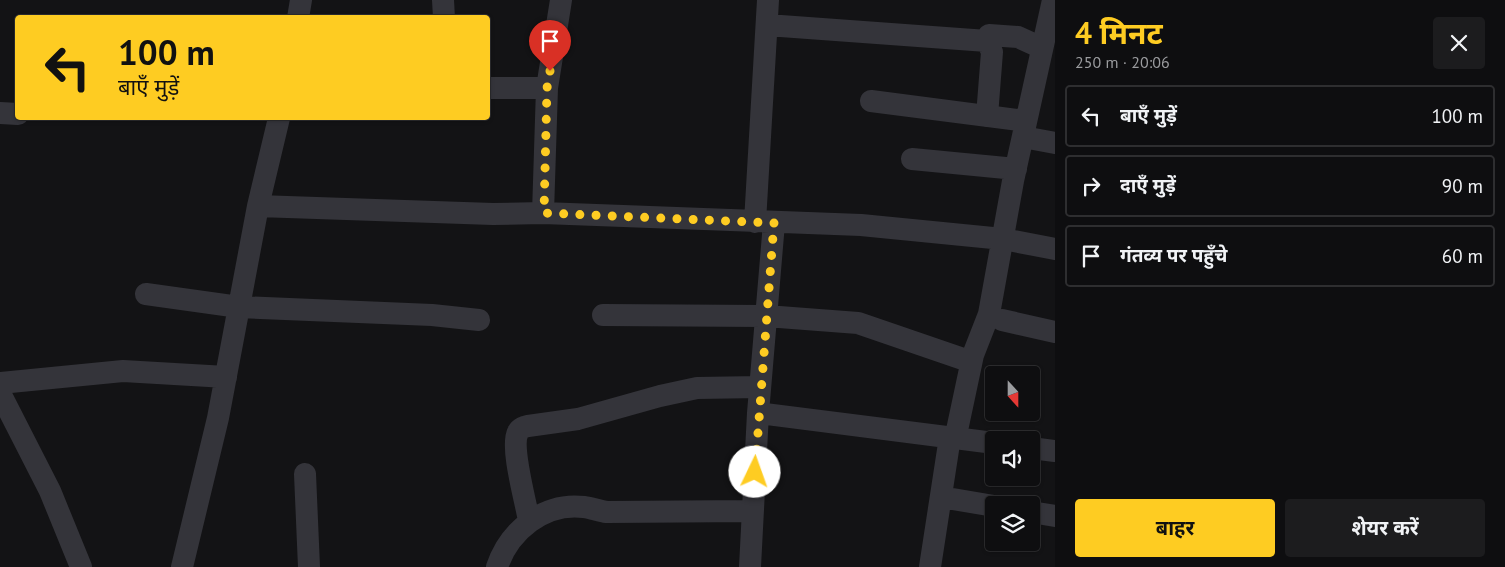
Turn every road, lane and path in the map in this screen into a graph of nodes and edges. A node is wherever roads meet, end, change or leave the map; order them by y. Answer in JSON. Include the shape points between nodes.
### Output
{"nodes":[{"id":1,"x":301,"y":0,"type":"edge"},
{"id":2,"x":443,"y":0,"type":"edge"},
{"id":3,"x":561,"y":0,"type":"edge"},
{"id":4,"x":768,"y":0,"type":"edge"},
{"id":5,"x":1052,"y":0,"type":"edge"},
{"id":6,"x":298,"y":15,"type":"edge"},
{"id":7,"x":444,"y":15,"type":"edge"},
{"id":8,"x":767,"y":25,"type":"junction"},
{"id":9,"x":989,"y":35,"type":"dead end"},
{"id":10,"x":1042,"y":48,"type":"junction"},
{"id":11,"x":490,"y":88,"type":"edge"},
{"id":12,"x":547,"y":88,"type":"junction"},
{"id":13,"x":871,"y":100,"type":"dead end"},
{"id":14,"x":0,"y":113,"type":"edge"},
{"id":15,"x":15,"y":114,"type":"edge"},
{"id":16,"x":987,"y":116,"type":"junction"},
{"id":17,"x":279,"y":120,"type":"edge"},
{"id":18,"x":1025,"y":129,"type":"junction"},
{"id":19,"x":1055,"y":143,"type":"edge"},
{"id":20,"x":912,"y":159,"type":"dead end"},
{"id":21,"x":1016,"y":169,"type":"junction"},
{"id":22,"x":258,"y":206,"type":"junction"},
{"id":23,"x":544,"y":213,"type":"junction"},
{"id":24,"x":764,"y":223,"type":"junction"},
{"id":25,"x":1003,"y":239,"type":"junction"},
{"id":26,"x":1055,"y":249,"type":"edge"},
{"id":27,"x":146,"y":294,"type":"dead end"},
{"id":28,"x":239,"y":307,"type":"junction"},
{"id":29,"x":603,"y":315,"type":"dead end"},
{"id":30,"x":766,"y":316,"type":"junction"},
{"id":31,"x":479,"y":320,"type":"dead end"},
{"id":32,"x":1002,"y":320,"type":"dead end"},
{"id":33,"x":1055,"y":332,"type":"edge"},
{"id":34,"x":963,"y":359,"type":"dead end"},
{"id":35,"x":226,"y":377,"type":"junction"},
{"id":36,"x":0,"y":382,"type":"edge"},
{"id":37,"x":760,"y":387,"type":"junction"},
{"id":38,"x":0,"y":393,"type":"edge"},
{"id":39,"x":758,"y":413,"type":"junction"},
{"id":40,"x":950,"y":437,"type":"junction"},
{"id":41,"x":985,"y":442,"type":"edge"},
{"id":42,"x":1040,"y":449,"type":"edge"},
{"id":43,"x":1055,"y":451,"type":"edge"},
{"id":44,"x":306,"y":474,"type":"dead end"},
{"id":45,"x":940,"y":497,"type":"junction"},
{"id":46,"x":985,"y":504,"type":"edge"},
{"id":47,"x":753,"y":511,"type":"junction"},
{"id":48,"x":1040,"y":514,"type":"edge"},
{"id":49,"x":1055,"y":516,"type":"edge"},
{"id":50,"x":529,"y":520,"type":"junction"},
{"id":51,"x":81,"y":567,"type":"edge"},
{"id":52,"x":182,"y":567,"type":"edge"},
{"id":53,"x":309,"y":567,"type":"edge"},
{"id":54,"x":496,"y":567,"type":"edge"},
{"id":55,"x":750,"y":567,"type":"edge"},
{"id":56,"x":930,"y":567,"type":"edge"}],
"edges":[{"from":1,"to":6,"type":"street"},
{"from":2,"to":7,"type":"street"},
{"from":3,"to":12,"type":"street"},
{"from":4,"to":8,"type":"street"},
{"from":5,"to":10,"type":"street"},
{"from":8,"to":16,"type":"street","via":[[987,41],[992,52]]},
{"from":8,"to":24,"type":"street"},
{"from":9,"to":10,"type":"street","via":[[1018,37]]},
{"from":10,"to":18,"type":"street"},
{"from":11,"to":12,"type":"street"},
{"from":12,"to":23,"type":"street"},
{"from":13,"to":16,"type":"street"},
{"from":14,"to":15,"type":"street"},
{"from":16,"to":18,"type":"street"},
{"from":17,"to":22,"type":"street"},
{"from":18,"to":19,"type":"street"},
{"from":18,"to":21,"type":"street"},
{"from":20,"to":21,"type":"street"},
{"from":21,"to":25,"type":"street"},
{"from":22,"to":23,"type":"street"},
{"from":22,"to":28,"type":"street"},
{"from":23,"to":24,"type":"street"},
{"from":24,"to":25,"type":"street","via":[[861,225]]},
{"from":24,"to":30,"type":"street"},
{"from":25,"to":26,"type":"street"},
{"from":25,"to":40,"type":"street","via":[[990,314],[973,355],[956,434]]},
{"from":27,"to":28,"type":"street"},
{"from":28,"to":31,"type":"street"},
{"from":28,"to":35,"type":"street"},
{"from":29,"to":30,"type":"street"},
{"from":30,"to":34,"type":"street","via":[[858,323]]},
{"from":30,"to":37,"type":"street"},
{"from":32,"to":33,"type":"street"},
{"from":35,"to":36,"type":"street","via":[[123,371]]},
{"from":35,"to":52,"type":"street"},
{"from":37,"to":39,"type":"street"},
{"from":37,"to":50,"type":"street","via":[[697,388],[578,419],[521,428],[517,434],[516,449]]},
{"from":38,"to":51,"type":"street","via":[[50,491]]},
{"from":39,"to":40,"type":"street"},
{"from":39,"to":47,"type":"street"},
{"from":40,"to":41,"type":"street"},
{"from":40,"to":45,"type":"street"},
{"from":42,"to":43,"type":"street"},
{"from":44,"to":53,"type":"street"},
{"from":45,"to":46,"type":"street"},
{"from":45,"to":56,"type":"street"},
{"from":47,"to":50,"type":"street","via":[[607,512],[573,507],[545,512]]},
{"from":47,"to":55,"type":"street"},
{"from":48,"to":49,"type":"street"},
{"from":50,"to":54,"type":"street","via":[[511,540]]}]}
